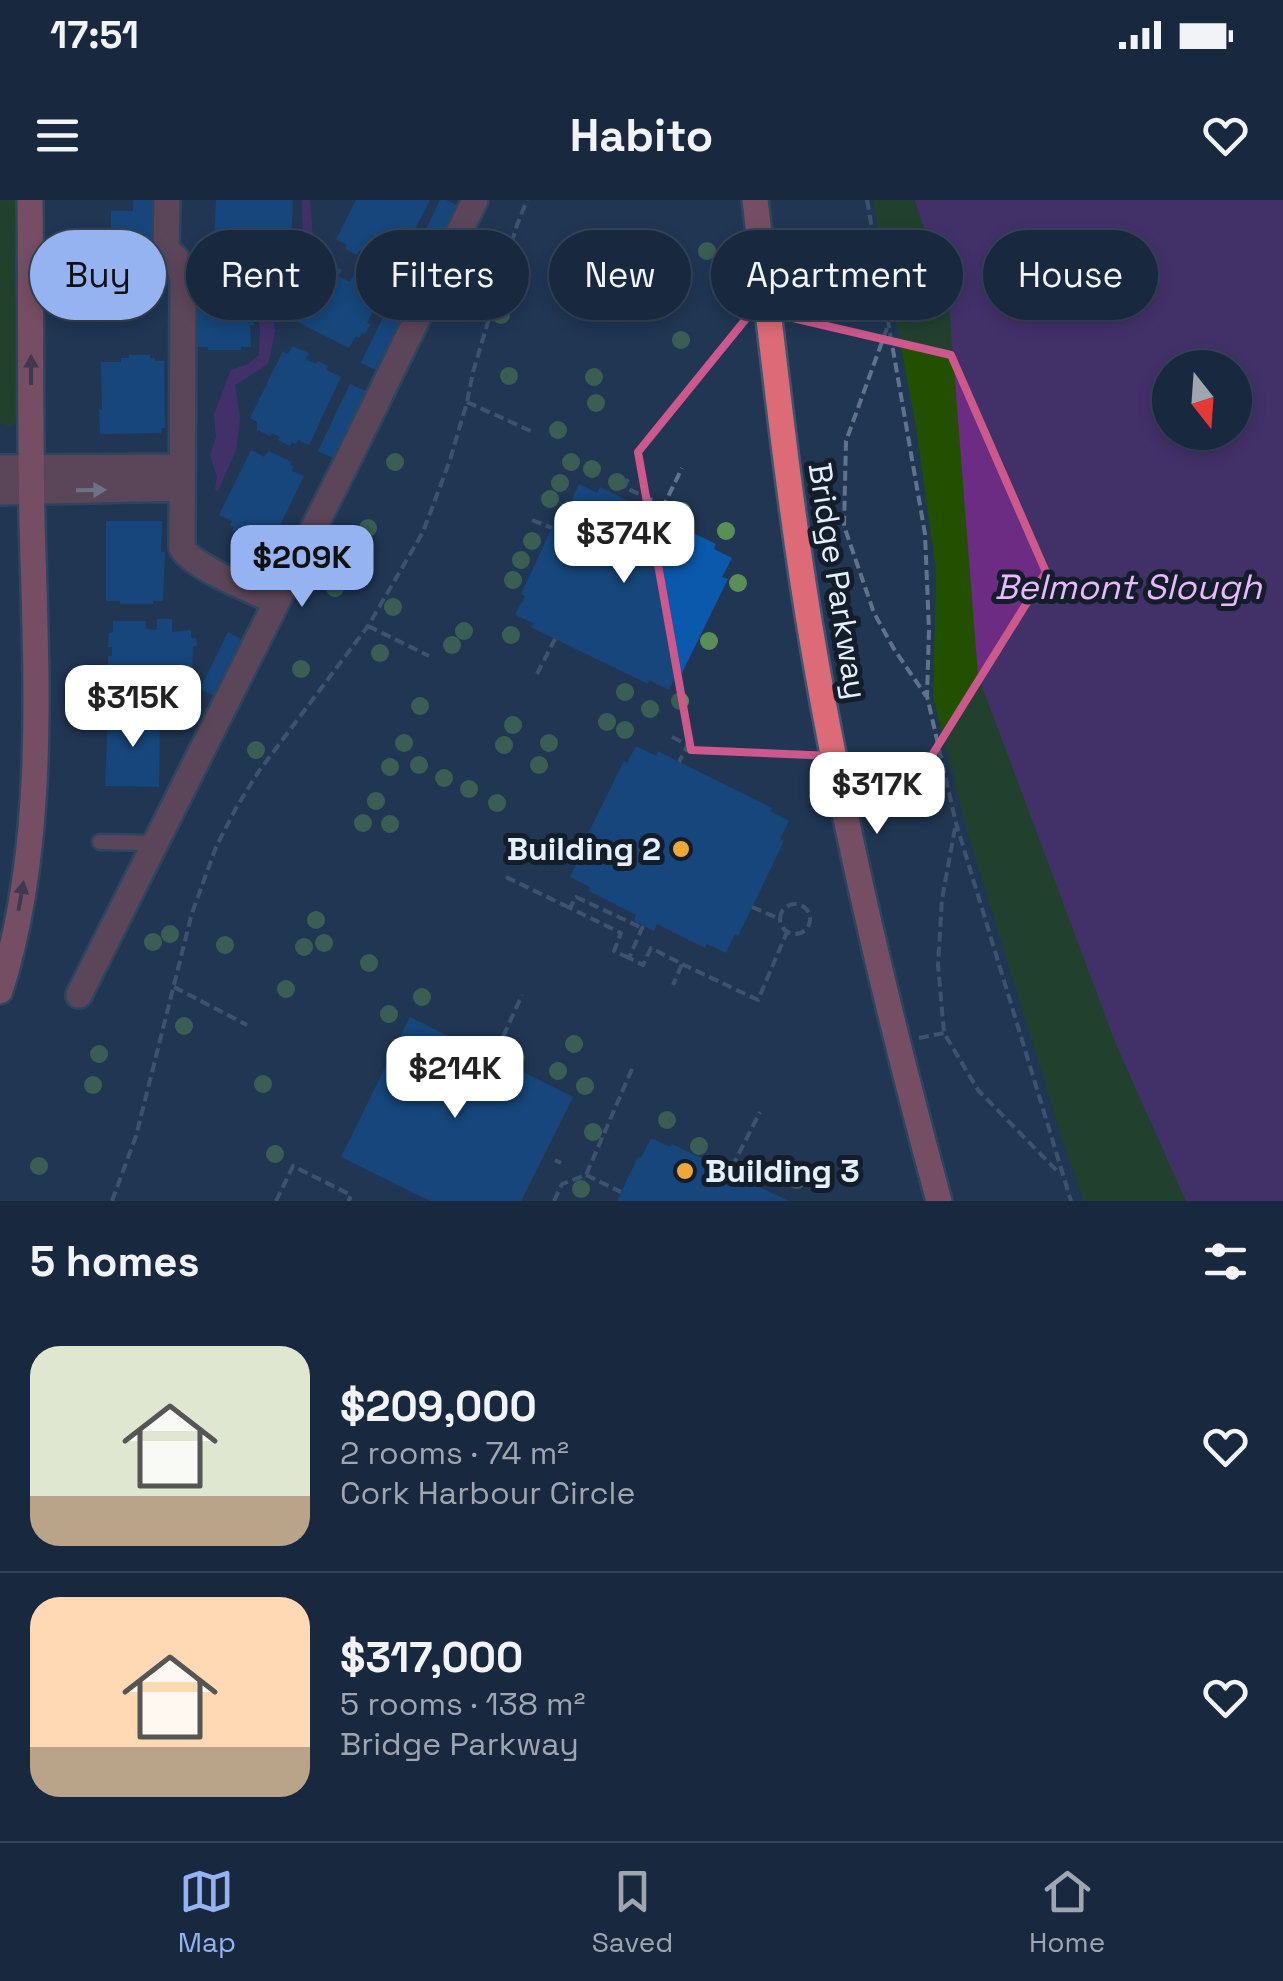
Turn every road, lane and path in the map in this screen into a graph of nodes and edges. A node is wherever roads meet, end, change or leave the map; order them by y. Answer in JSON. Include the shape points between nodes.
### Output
{"nodes":[{"id":1,"x":30,"y":200,"type":"edge"},
{"id":2,"x":166,"y":200,"type":"edge"},
{"id":3,"x":475,"y":200,"type":"edge"},
{"id":4,"x":527,"y":200,"type":"edge"},
{"id":5,"x":755,"y":200,"type":"edge"},
{"id":6,"x":867,"y":200,"type":"edge"},
{"id":7,"x":889,"y":324,"type":"junction"},
{"id":8,"x":468,"y":402,"type":"junction"},
{"id":9,"x":533,"y":432,"type":"dead end"},
{"id":10,"x":0,"y":468,"type":"edge"},
{"id":11,"x":682,"y":468,"type":"dead end"},
{"id":12,"x":182,"y":478,"type":"junction"},
{"id":13,"x":628,"y":479,"type":"dead end"},
{"id":14,"x":31,"y":480,"type":"junction"},
{"id":15,"x":0,"y":492,"type":"edge"},
{"id":16,"x":532,"y":520,"type":"dead end"},
{"id":17,"x":844,"y":526,"type":"junction"},
{"id":18,"x":552,"y":528,"type":"dead end"},
{"id":19,"x":828,"y":529,"type":"dead end"},
{"id":20,"x":275,"y":601,"type":"junction"},
{"id":21,"x":368,"y":626,"type":"junction"},
{"id":22,"x":554,"y":639,"type":"dead end"},
{"id":23,"x":430,"y":656,"type":"dead end"},
{"id":24,"x":538,"y":674,"type":"dead end"},
{"id":25,"x":927,"y":696,"type":"junction"},
{"id":26,"x":672,"y":738,"type":"dead end"},
{"id":27,"x":679,"y":762,"type":"dead end"},
{"id":28,"x":956,"y":823,"type":"junction"},
{"id":29,"x":100,"y":842,"type":"dead end"},
{"id":30,"x":154,"y":843,"type":"junction"},
{"id":31,"x":506,"y":877,"type":"dead end"},
{"id":32,"x":752,"y":907,"type":"dead end"},
{"id":33,"x":570,"y":908,"type":"junction"},
{"id":34,"x":780,"y":918,"type":"junction"},
{"id":35,"x":787,"y":932,"type":"junction"},
{"id":36,"x":629,"y":958,"type":"junction"},
{"id":37,"x":682,"y":964,"type":"junction"},
{"id":38,"x":673,"y":984,"type":"dead end"},
{"id":39,"x":174,"y":987,"type":"junction"},
{"id":40,"x":0,"y":991,"type":"edge"},
{"id":41,"x":78,"y":995,"type":"dead end"},
{"id":42,"x":522,"y":995,"type":"dead end"},
{"id":43,"x":247,"y":1025,"type":"dead end"},
{"id":44,"x":497,"y":1050,"type":"dead end"},
{"id":45,"x":632,"y":1068,"type":"dead end"},
{"id":46,"x":760,"y":1112,"type":"dead end"},
{"id":47,"x":732,"y":1167,"type":"dead end"},
{"id":48,"x":586,"y":1175,"type":"junction"},
{"id":49,"x":1063,"y":1178,"type":"junction"},
{"id":50,"x":621,"y":1192,"type":"dead end"},
{"id":51,"x":112,"y":1201,"type":"edge"},
{"id":52,"x":276,"y":1201,"type":"edge"},
{"id":53,"x":350,"y":1201,"type":"edge"},
{"id":54,"x":554,"y":1201,"type":"edge"},
{"id":55,"x":939,"y":1201,"type":"edge"},
{"id":56,"x":1071,"y":1201,"type":"edge"}],
"edges":[{"from":14,"to":1,"type":"street","one_way":true},
{"from":2,"to":12,"type":"street","via":[[166,250],[182,278]]},
{"from":3,"to":20,"type":"street"},
{"from":4,"to":8,"type":"path"},
{"from":5,"to":55,"type":"street","name":"Bridge Parkway","via":[[795,528],[832,751]]},
{"from":6,"to":7,"type":"path"},
{"from":7,"to":17,"type":"path","via":[[846,441]]},
{"from":7,"to":25,"type":"path","via":[[925,534]]},
{"from":8,"to":9,"type":"path"},
{"from":8,"to":21,"type":"path","via":[[423,532]]},
{"from":10,"to":14,"type":"street"},
{"from":11,"to":13,"type":"path","via":[[663,508],[624,487]]},
{"from":12,"to":14,"type":"street"},
{"from":12,"to":20,"type":"street","via":[[181,542],[187,556]]},
{"from":14,"to":15,"type":"street"},
{"from":40,"to":14,"type":"street","one_way":true,"via":[[32,814]]},
{"from":16,"to":18,"type":"path"},
{"from":17,"to":19,"type":"path"},
{"from":17,"to":25,"type":"path","via":[[874,613]]},
{"from":20,"to":30,"type":"street"},
{"from":21,"to":23,"type":"path"},
{"from":21,"to":39,"type":"path","via":[[236,808],[203,880]]},
{"from":22,"to":24,"type":"path"},
{"from":25,"to":28,"type":"path"},
{"from":26,"to":27,"type":"path","via":[[688,744]]},
{"from":28,"to":49,"type":"path"},
{"from":28,"to":49,"type":"path","via":[[938,965],[944,1033],[978,1090]]},
{"from":29,"to":30,"type":"lane"},
{"from":30,"to":41,"type":"street"},
{"from":31,"to":33,"type":"path"},
{"from":32,"to":34,"type":"path"},
{"from":33,"to":36,"type":"path","via":[[621,932],[614,951]]},
{"from":33,"to":36,"type":"path","via":[[576,897],[643,927]]},
{"from":34,"to":35,"type":"path"},
{"from":34,"to":35,"type":"path","via":[[788,905],[807,909],[807,928]]},
{"from":35,"to":37,"type":"path","via":[[758,1000]]},
{"from":36,"to":37,"type":"path","via":[[643,964],[651,948]]},
{"from":37,"to":38,"type":"path"},
{"from":39,"to":43,"type":"path"},
{"from":39,"to":51,"type":"path"},
{"from":42,"to":44,"type":"path"},
{"from":45,"to":48,"type":"path"},
{"from":46,"to":47,"type":"path"},
{"from":48,"to":50,"type":"path"},
{"from":48,"to":54,"type":"path","via":[[562,1184]]},
{"from":49,"to":56,"type":"path"},
{"from":52,"to":53,"type":"path","via":[[293,1166],[352,1195]]}]}
